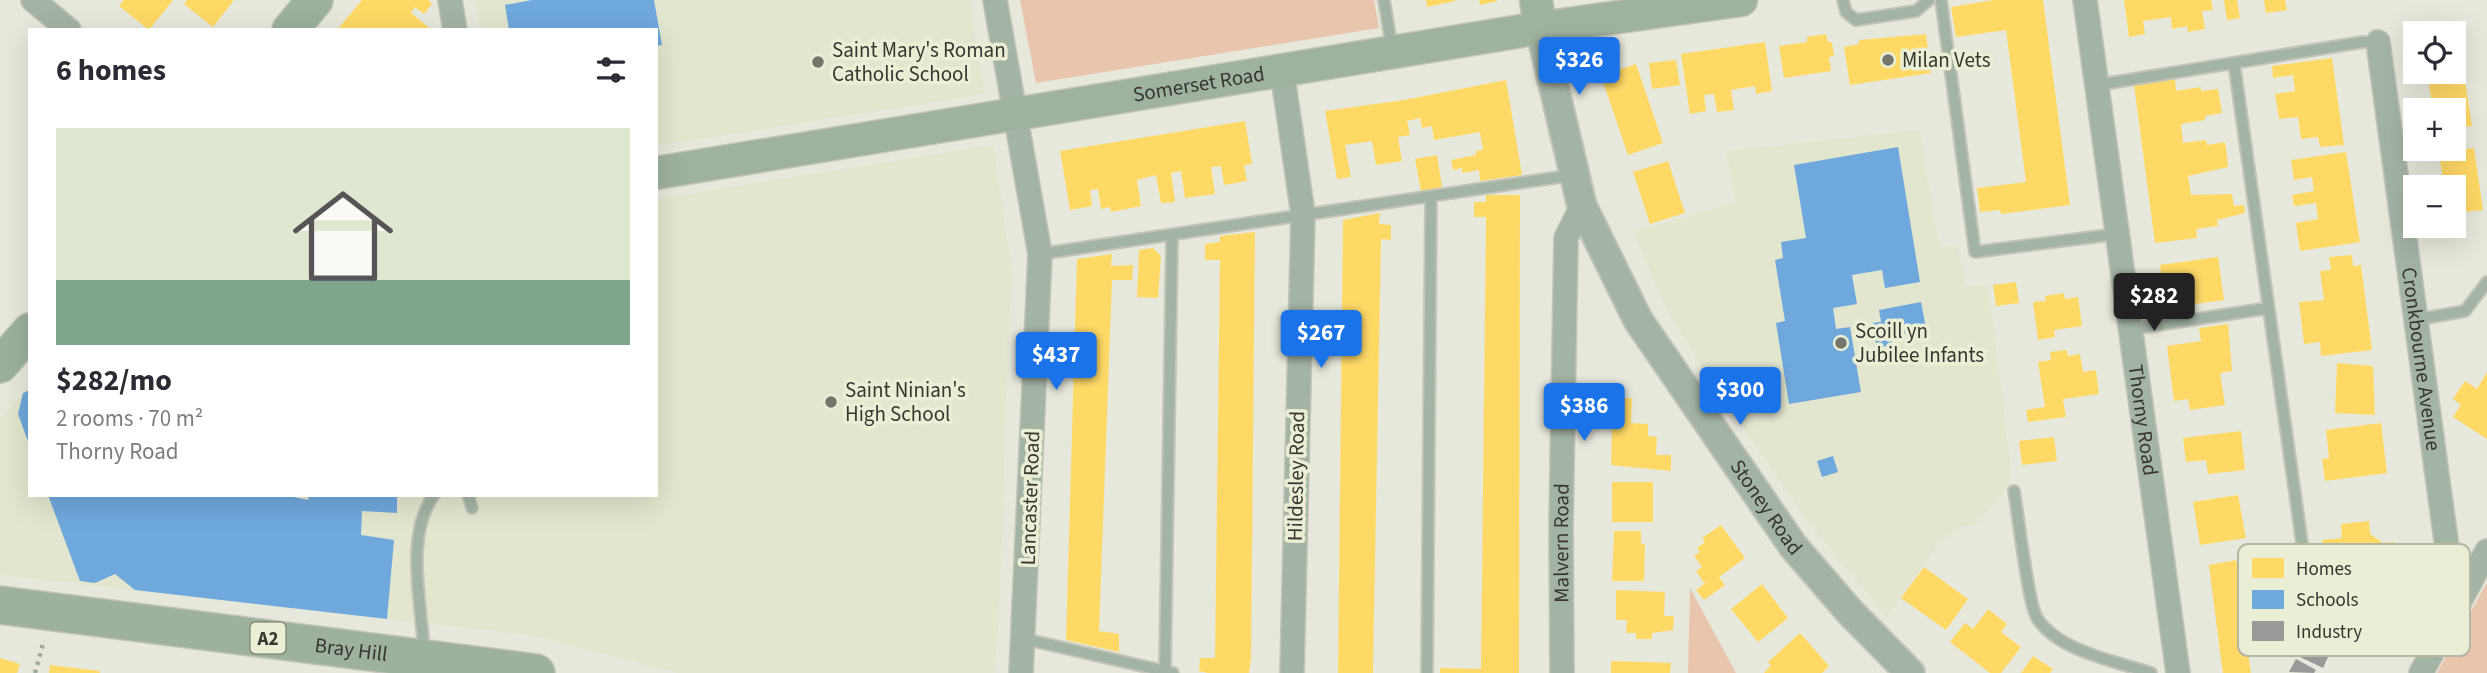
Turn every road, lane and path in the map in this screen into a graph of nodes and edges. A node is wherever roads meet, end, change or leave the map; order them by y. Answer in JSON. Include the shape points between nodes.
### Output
{"nodes":[{"id":1,"x":33,"y":0,"type":"edge"},
{"id":2,"x":314,"y":0,"type":"edge"},
{"id":3,"x":450,"y":0,"type":"edge"},
{"id":4,"x":996,"y":0,"type":"edge"},
{"id":5,"x":1384,"y":0,"type":"edge"},
{"id":6,"x":1741,"y":0,"type":"edge"},
{"id":7,"x":1843,"y":0,"type":"edge"},
{"id":8,"x":1929,"y":0,"type":"edge"},
{"id":9,"x":1941,"y":0,"type":"edge"},
{"id":10,"x":2085,"y":0,"type":"edge"},
{"id":11,"x":1685,"y":4,"type":"edge"},
{"id":12,"x":1538,"y":14,"type":"edge"},
{"id":13,"x":67,"y":28,"type":"edge"},
{"id":14,"x":292,"y":28,"type":"edge"},
{"id":15,"x":454,"y":28,"type":"edge"},
{"id":16,"x":2378,"y":42,"type":"joint"},
{"id":17,"x":1393,"y":54,"type":"junction"},
{"id":18,"x":2234,"y":63,"type":"junction"},
{"id":19,"x":1282,"y":71,"type":"junction"},
{"id":20,"x":2096,"y":85,"type":"junction"},
{"id":21,"x":1016,"y":114,"type":"junction"},
{"id":22,"x":658,"y":173,"type":"edge"},
{"id":23,"x":1573,"y":175,"type":"junction"},
{"id":24,"x":1431,"y":197,"type":"junction"},
{"id":25,"x":1582,"y":206,"type":"junction"},
{"id":26,"x":1303,"y":214,"type":"junction"},
{"id":27,"x":2117,"y":234,"type":"junction"},
{"id":28,"x":1172,"y":237,"type":"junction"},
{"id":29,"x":1040,"y":254,"type":"junction"},
{"id":30,"x":2487,"y":282,"type":"edge"},
{"id":31,"x":2269,"y":308,"type":"junction"},
{"id":32,"x":2415,"y":320,"type":"junction"},
{"id":33,"x":2131,"y":329,"type":"junction"},
{"id":34,"x":28,"y":333,"type":"edge"},
{"id":35,"x":0,"y":366,"type":"edge"},
{"id":36,"x":2014,"y":491,"type":"dead end"},
{"id":37,"x":433,"y":497,"type":"edge"},
{"id":38,"x":469,"y":497,"type":"edge"},
{"id":39,"x":472,"y":508,"type":"dead end"},
{"id":40,"x":2302,"y":543,"type":"dead end"},
{"id":41,"x":2446,"y":544,"type":"edge"},
{"id":42,"x":2487,"y":551,"type":"edge"},
{"id":43,"x":2470,"y":580,"type":"edge"},
{"id":44,"x":0,"y":605,"type":"edge"},
{"id":45,"x":45,"y":638,"type":"dead end"},
{"id":46,"x":1024,"y":639,"type":"junction"},
{"id":47,"x":2430,"y":656,"type":"edge"},
{"id":48,"x":425,"y":657,"type":"junction"},
{"id":49,"x":1169,"y":672,"type":"edge"},
{"id":50,"x":35,"y":673,"type":"edge"},
{"id":51,"x":536,"y":673,"type":"edge"},
{"id":52,"x":1021,"y":673,"type":"edge"},
{"id":53,"x":1292,"y":673,"type":"edge"},
{"id":54,"x":1427,"y":673,"type":"edge"},
{"id":55,"x":1562,"y":673,"type":"edge"},
{"id":56,"x":1910,"y":673,"type":"edge"},
{"id":57,"x":2151,"y":673,"type":"edge"},
{"id":58,"x":2178,"y":673,"type":"edge"},
{"id":59,"x":2421,"y":673,"type":"edge"}],
"edges":[{"from":1,"to":13,"type":"street"},
{"from":2,"to":14,"type":"main road"},
{"from":3,"to":15,"type":"street"},
{"from":4,"to":21,"type":"street","name":"Lancaster Road"},
{"from":5,"to":17,"type":"lane"},
{"from":6,"to":11,"type":"main road","name":"Somerset Road"},
{"from":7,"to":8,"type":"lane","via":[[1846,12],[1856,20],[1916,11]]},
{"from":9,"to":27,"type":"lane","via":[[1975,252]]},
{"from":10,"to":20,"type":"street","name":"Thorny Road"},
{"from":11,"to":12,"type":"main road","name":"Somerset Road"},
{"from":12,"to":17,"type":"main road","name":"Somerset Road"},
{"from":12,"to":23,"type":"street","name":"Stoney Road"},
{"from":16,"to":18,"type":"lane"},
{"from":16,"to":32,"type":"street","name":"Cronkbourne Avenue"},
{"from":17,"to":19,"type":"main road","name":"Somerset Road"},
{"from":18,"to":20,"type":"lane"},
{"from":18,"to":31,"type":"lane"},
{"from":19,"to":21,"type":"main road","name":"Somerset Road"},
{"from":19,"to":26,"type":"street","name":"Hildesley Road"},
{"from":20,"to":27,"type":"street","name":"Thorny Road"},
{"from":21,"to":22,"type":"main road","name":"Somerset Road"},
{"from":21,"to":29,"type":"street","name":"Lancaster Road"},
{"from":23,"to":24,"type":"lane"},
{"from":23,"to":25,"type":"street","name":"Stoney Road"},
{"from":24,"to":26,"type":"lane"},
{"from":24,"to":54,"type":"lane"},
{"from":25,"to":55,"type":"street","name":"Malvern Road","via":[[1566,238]]},
{"from":25,"to":56,"type":"street","name":"Stoney Road","via":[[1639,320],[1793,546]]},
{"from":26,"to":28,"type":"lane"},
{"from":26,"to":53,"type":"street","name":"Hildesley Road"},
{"from":27,"to":33,"type":"street","name":"Thorny Road"},
{"from":28,"to":29,"type":"lane"},
{"from":28,"to":49,"type":"lane"},
{"from":29,"to":46,"type":"street","name":"Lancaster Road"},
{"from":30,"to":32,"type":"lane","via":[[2465,311]]},
{"from":31,"to":33,"type":"lane"},
{"from":31,"to":40,"type":"lane"},
{"from":32,"to":41,"type":"street","name":"Cronkbourne Avenue"},
{"from":33,"to":58,"type":"street","name":"Thorny Road"},
{"from":34,"to":35,"type":"main road"},
{"from":36,"to":57,"type":"lane","via":[[2035,615],[2064,641]]},
{"from":37,"to":48,"type":"lane","via":[[426,506],[415,563]]},
{"from":38,"to":39,"type":"lane"},
{"from":42,"to":43,"type":"street"},
{"from":44,"to":48,"type":"highway","name":"Bray Hill","number":"A2"},
{"from":45,"to":50,"type":"path"},
{"from":46,"to":49,"type":"lane"},
{"from":46,"to":52,"type":"street","name":"Lancaster Road"},
{"from":47,"to":59,"type":"street"},
{"from":48,"to":51,"type":"highway","name":"Bray Hill","number":"A2"}]}
